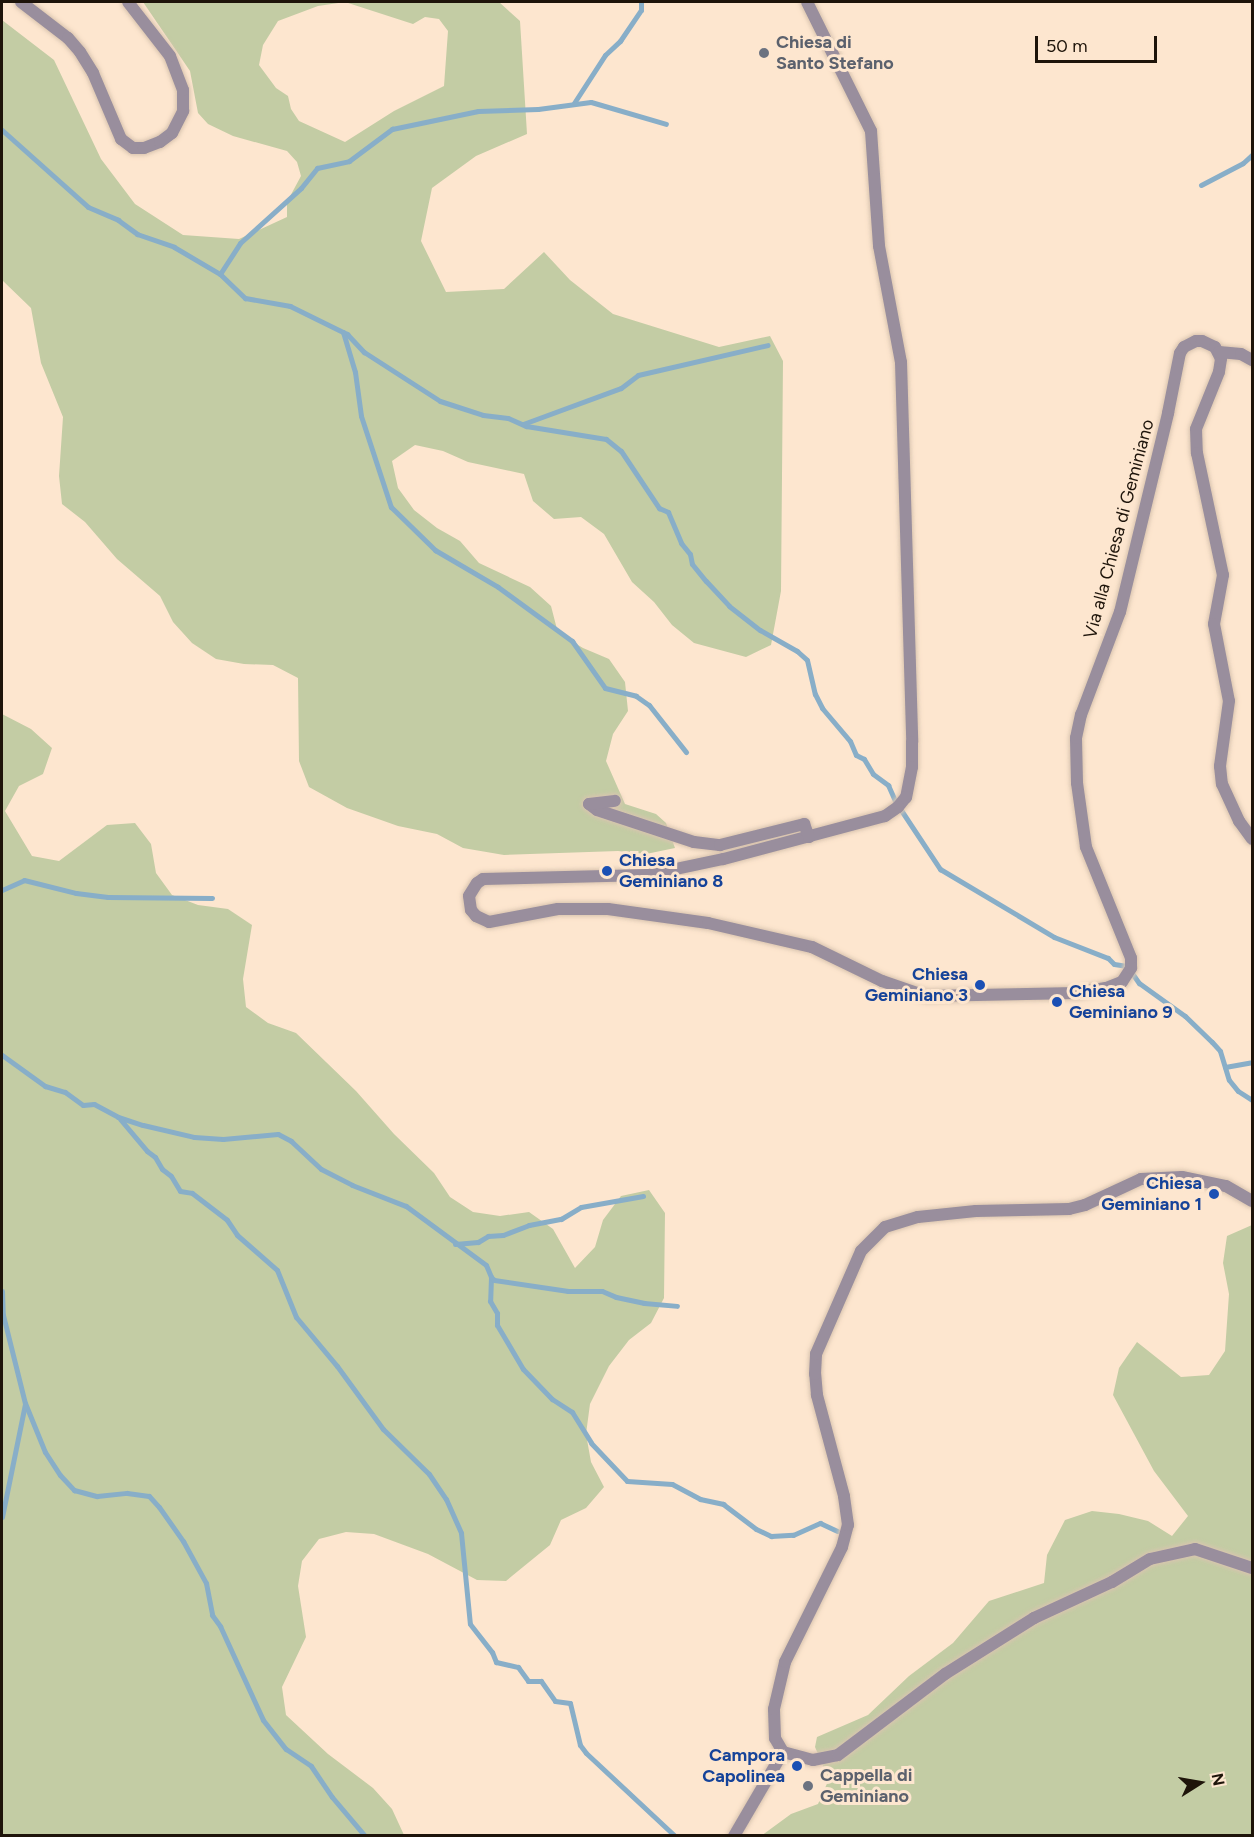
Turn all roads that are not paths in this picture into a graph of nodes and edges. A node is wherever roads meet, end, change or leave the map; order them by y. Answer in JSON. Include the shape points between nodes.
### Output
{"nodes":[{"id":1,"x":21,"y":2,"type":"edge"},
{"id":2,"x":128,"y":2,"type":"edge"},
{"id":3,"x":807,"y":2,"type":"edge"},
{"id":4,"x":1219,"y":352,"type":"junction"},
{"id":5,"x":1252,"y":360,"type":"edge"},
{"id":6,"x":615,"y":801,"type":"dead end"},
{"id":7,"x":809,"y":837,"type":"junction"},
{"id":8,"x":1252,"y":839,"type":"edge"},
{"id":9,"x":1252,"y":1201,"type":"edge"},
{"id":10,"x":1252,"y":1568,"type":"edge"},
{"id":11,"x":783,"y":1752,"type":"junction"},
{"id":12,"x":734,"y":1836,"type":"edge"}],
"edges":[{"from":1,"to":2,"type":"street","via":[[80,52],[121,139],[133,148],[144,148],[172,133],[183,111],[183,90],[170,56]]},
{"from":3,"to":7,"type":"street","name":"Via alla Chiesa di Geminiano","via":[[872,131],[879,246],[901,362],[912,767],[906,797],[885,816]]},
{"from":4,"to":5,"type":"street","via":[[1241,354]]},
{"from":4,"to":7,"type":"street","name":"Via alla Chiesa di Geminiano","via":[[1202,341],[1189,343],[1180,353],[1120,612],[1081,715],[1077,738],[1077,783],[1086,848],[1131,958],[1131,968],[1122,982],[1077,993],[926,996],[882,981],[812,947],[708,923],[608,909],[558,909],[489,922],[476,916],[469,903],[472,889],[483,879],[646,875]]},
{"from":4,"to":8,"type":"street","via":[[1219,372],[1196,429],[1197,453],[1223,575],[1214,624],[1229,700],[1220,766],[1222,784]]},
{"from":6,"to":7,"type":"street","via":[[589,804],[694,842],[720,845],[804,824]]},
{"from":9,"to":11,"type":"street","via":[[1226,1186],[1162,1176],[1122,1186],[1069,1209],[918,1217],[885,1227],[861,1251],[816,1354],[815,1374],[849,1525],[785,1662],[774,1709],[775,1738]]},
{"from":10,"to":11,"type":"street","via":[[1195,1549],[1150,1559],[1112,1582],[1024,1624],[945,1674],[838,1755],[813,1760]]},
{"from":11,"to":12,"type":"street"}]}
